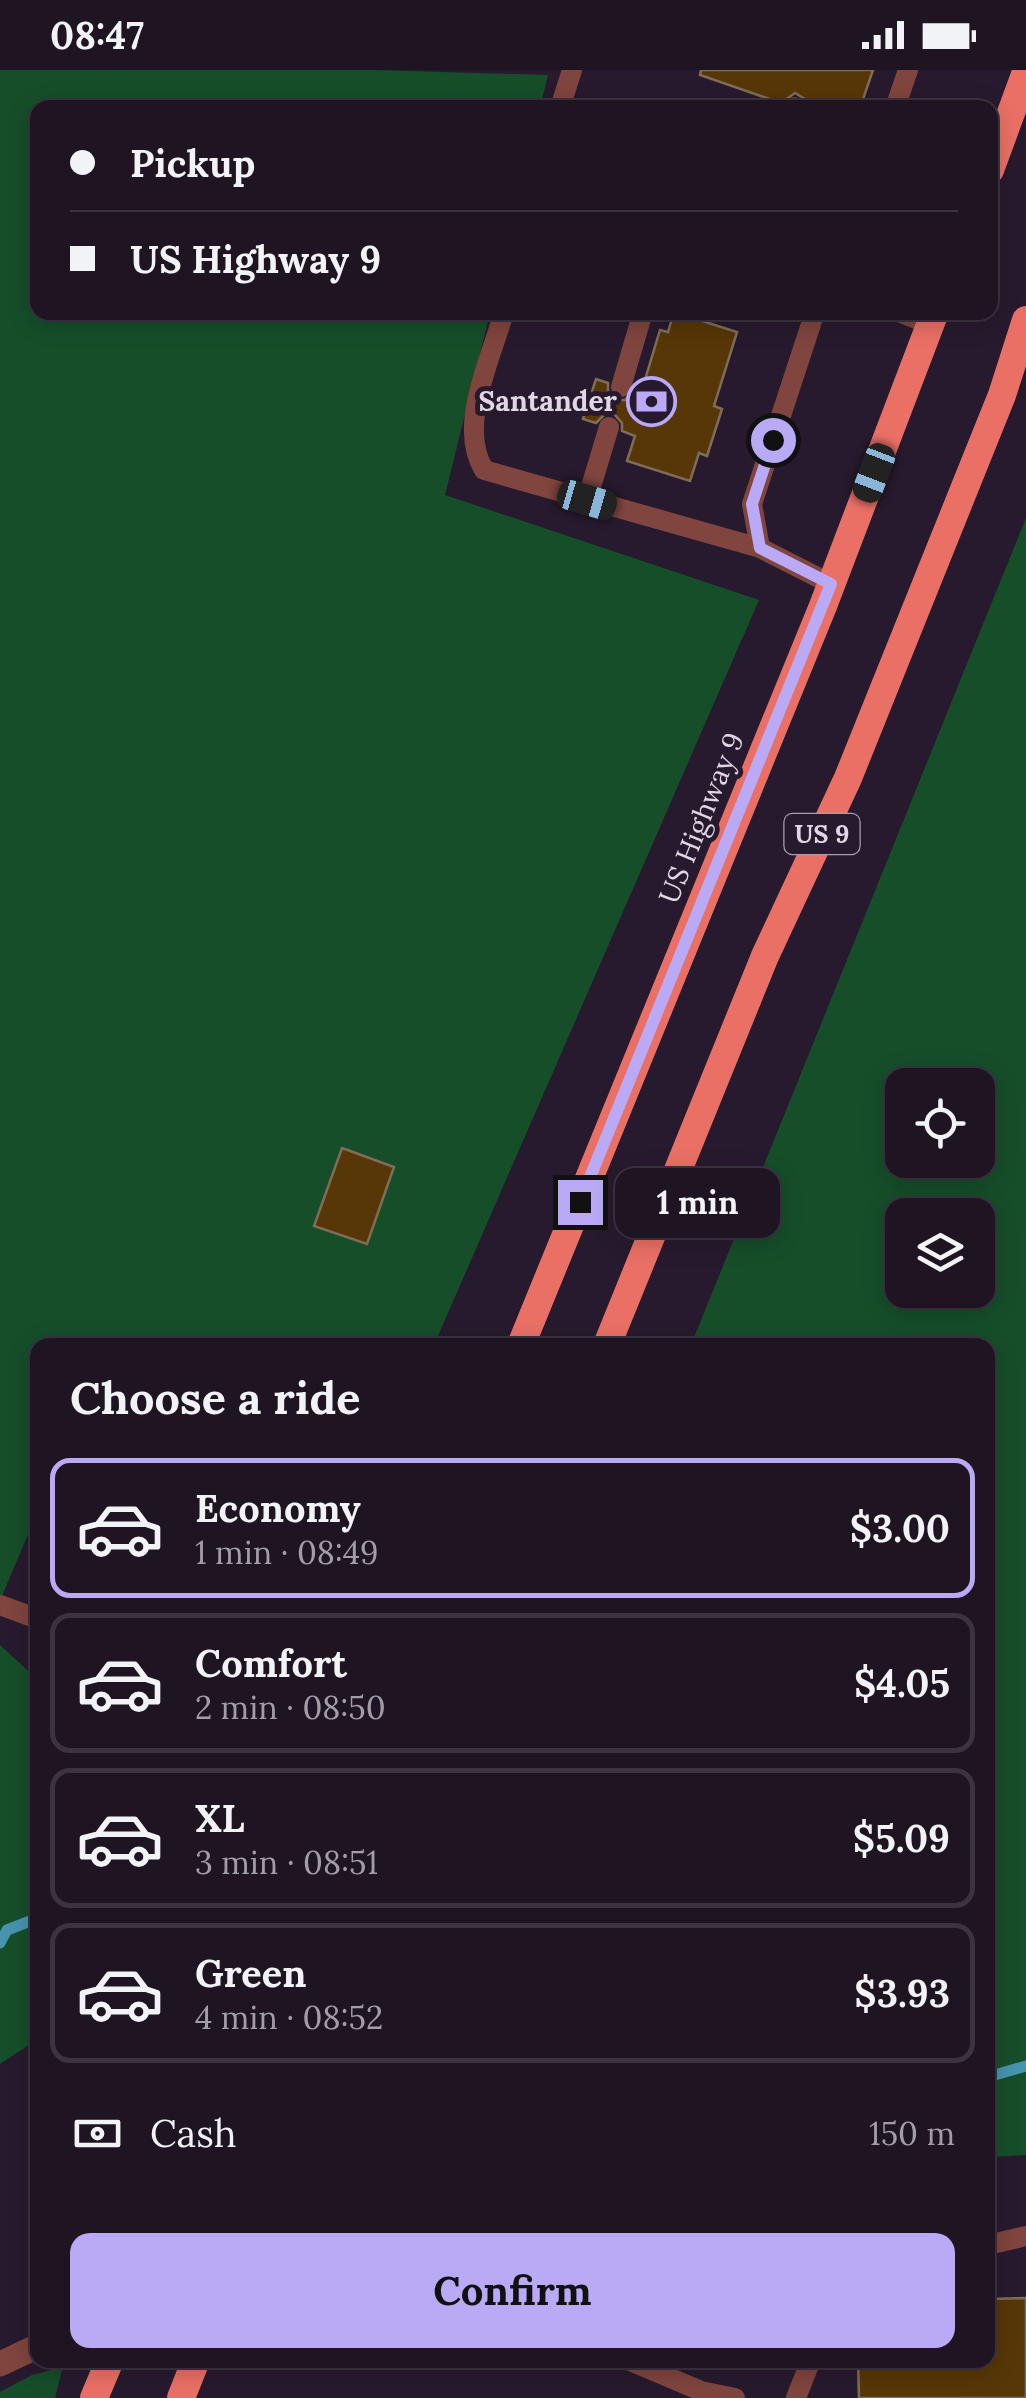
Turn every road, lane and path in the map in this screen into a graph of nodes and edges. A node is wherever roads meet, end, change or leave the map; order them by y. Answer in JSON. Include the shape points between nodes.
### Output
{"nodes":[{"id":1,"x":572,"y":70,"type":"edge"},
{"id":2,"x":908,"y":70,"type":"edge"},
{"id":3,"x":1026,"y":72,"type":"edge"},
{"id":4,"x":563,"y":100,"type":"edge"},
{"id":5,"x":898,"y":100,"type":"edge"},
{"id":6,"x":998,"y":148,"type":"edge"},
{"id":7,"x":502,"y":320,"type":"edge"},
{"id":8,"x":641,"y":320,"type":"edge"},
{"id":9,"x":812,"y":320,"type":"edge"},
{"id":10,"x":933,"y":320,"type":"edge"},
{"id":11,"x":1026,"y":320,"type":"edge"},
{"id":12,"x":1026,"y":372,"type":"edge"},
{"id":13,"x":621,"y":386,"type":"dead end"},
{"id":14,"x":1002,"y":396,"type":"junction"},
{"id":15,"x":609,"y":427,"type":"dead end"},
{"id":16,"x":587,"y":500,"type":"junction"},
{"id":17,"x":760,"y":548,"type":"junction"},
{"id":18,"x":831,"y":584,"type":"junction"},
{"id":19,"x":524,"y":1338,"type":"edge"},
{"id":20,"x":610,"y":1338,"type":"edge"},
{"id":21,"x":0,"y":1604,"type":"edge"},
{"id":22,"x":30,"y":1616,"type":"edge"},
{"id":23,"x":1026,"y":2236,"type":"edge"},
{"id":24,"x":995,"y":2243,"type":"edge"},
{"id":25,"x":30,"y":2350,"type":"edge"},
{"id":26,"x":0,"y":2364,"type":"edge"},
{"id":27,"x":107,"y":2368,"type":"edge"},
{"id":28,"x":193,"y":2368,"type":"edge"},
{"id":29,"x":647,"y":2368,"type":"edge"},
{"id":30,"x":808,"y":2368,"type":"edge"},
{"id":31,"x":94,"y":2398,"type":"edge"},
{"id":32,"x":180,"y":2398,"type":"edge"},
{"id":33,"x":735,"y":2398,"type":"edge"},
{"id":34,"x":796,"y":2398,"type":"edge"}],
"edges":[{"from":1,"to":4,"type":"lane"},
{"from":2,"to":5,"type":"lane"},
{"from":3,"to":6,"type":"highway"},
{"from":7,"to":16,"type":"lane","via":[[473,423],[473,452],[484,470]]},
{"from":8,"to":13,"type":"lane"},
{"from":9,"to":17,"type":"lane","via":[[752,504]]},
{"from":10,"to":18,"type":"highway","name":"US Highway 9"},
{"from":11,"to":14,"type":"highway","number":"US 9"},
{"from":12,"to":14,"type":"highway"},
{"from":14,"to":20,"type":"highway","number":"US 9"},
{"from":15,"to":16,"type":"lane"},
{"from":16,"to":17,"type":"lane"},
{"from":17,"to":18,"type":"lane"},
{"from":18,"to":19,"type":"highway","name":"US Highway 9"},
{"from":21,"to":22,"type":"lane"},
{"from":23,"to":24,"type":"lane"},
{"from":25,"to":26,"type":"street"},
{"from":27,"to":31,"type":"highway"},
{"from":28,"to":32,"type":"highway"},
{"from":29,"to":33,"type":"lane"},
{"from":30,"to":34,"type":"lane"}]}
